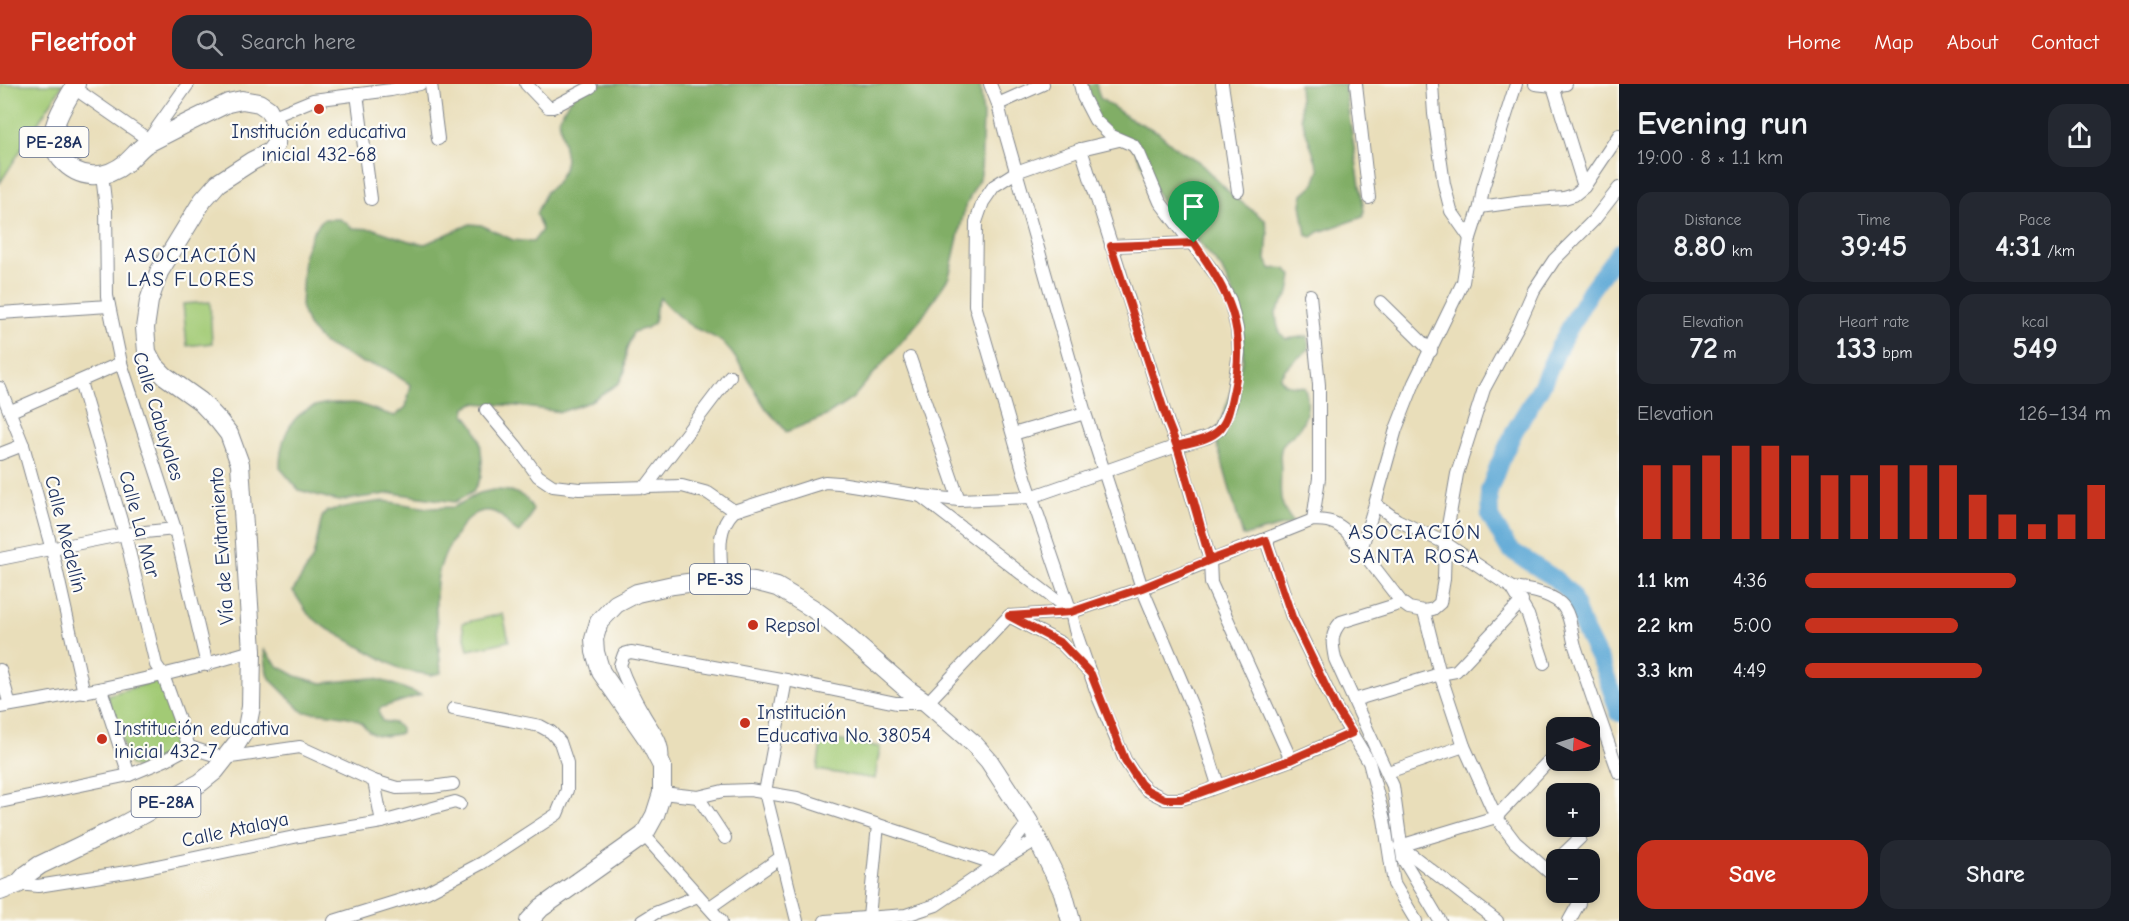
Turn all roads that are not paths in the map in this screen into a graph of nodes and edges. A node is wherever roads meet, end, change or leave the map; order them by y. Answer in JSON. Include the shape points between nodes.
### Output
{"nodes":[{"id":1,"x":188,"y":84,"type":"edge"},
{"id":2,"x":420,"y":84,"type":"edge"},
{"id":3,"x":431,"y":84,"type":"edge"},
{"id":4,"x":525,"y":84,"type":"edge"},
{"id":5,"x":990,"y":84,"type":"edge"},
{"id":6,"x":1043,"y":84,"type":"edge"},
{"id":7,"x":1080,"y":84,"type":"edge"},
{"id":8,"x":1221,"y":84,"type":"edge"},
{"id":9,"x":1356,"y":84,"type":"edge"},
{"id":10,"x":1432,"y":84,"type":"edge"},
{"id":11,"x":1516,"y":84,"type":"edge"},
{"id":12,"x":1535,"y":84,"type":"edge"},
{"id":13,"x":1566,"y":84,"type":"edge"},
{"id":14,"x":75,"y":86,"type":"edge"},
{"id":15,"x":1553,"y":86,"type":"junction"},
{"id":16,"x":591,"y":87,"type":"dead end"},
{"id":17,"x":357,"y":94,"type":"junction"},
{"id":18,"x":998,"y":104,"type":"junction"},
{"id":19,"x":274,"y":116,"type":"junction"},
{"id":20,"x":1619,"y":135,"type":"edge"},
{"id":21,"x":438,"y":139,"type":"dead end"},
{"id":22,"x":1119,"y":140,"type":"junction"},
{"id":23,"x":147,"y":142,"type":"junction"},
{"id":24,"x":1081,"y":149,"type":"junction"},
{"id":25,"x":1016,"y":172,"type":"junction"},
{"id":26,"x":102,"y":175,"type":"junction"},
{"id":27,"x":1584,"y":187,"type":"junction"},
{"id":28,"x":1619,"y":188,"type":"edge"},
{"id":29,"x":1238,"y":191,"type":"dead end"},
{"id":30,"x":1369,"y":198,"type":"dead end"},
{"id":31,"x":371,"y":199,"type":"dead end"},
{"id":32,"x":1480,"y":207,"type":"junction"},
{"id":33,"x":1470,"y":238,"type":"junction"},
{"id":34,"x":1194,"y":243,"type":"junction"},
{"id":35,"x":1111,"y":246,"type":"junction"},
{"id":36,"x":1310,"y":295,"type":"dead end"},
{"id":37,"x":1381,"y":302,"type":"dead end"},
{"id":38,"x":109,"y":306,"type":"junction"},
{"id":39,"x":0,"y":314,"type":"edge"},
{"id":40,"x":1431,"y":351,"type":"junction"},
{"id":41,"x":910,"y":358,"type":"dead end"},
{"id":42,"x":121,"y":363,"type":"junction"},
{"id":43,"x":730,"y":376,"type":"dead end"},
{"id":44,"x":80,"y":382,"type":"junction"},
{"id":45,"x":0,"y":388,"type":"edge"},
{"id":46,"x":486,"y":410,"type":"dead end"},
{"id":47,"x":11,"y":411,"type":"junction"},
{"id":48,"x":1085,"y":413,"type":"junction"},
{"id":49,"x":1013,"y":434,"type":"junction"},
{"id":50,"x":23,"y":445,"type":"junction"},
{"id":51,"x":1177,"y":446,"type":"junction"},
{"id":52,"x":0,"y":454,"type":"edge"},
{"id":53,"x":1104,"y":471,"type":"junction"},
{"id":54,"x":645,"y":488,"type":"junction"},
{"id":55,"x":922,"y":496,"type":"junction"},
{"id":56,"x":1031,"y":497,"type":"junction"},
{"id":57,"x":959,"y":500,"type":"junction"},
{"id":58,"x":1375,"y":504,"type":"junction"},
{"id":59,"x":734,"y":511,"type":"junction"},
{"id":60,"x":1313,"y":520,"type":"junction"},
{"id":61,"x":175,"y":530,"type":"junction"},
{"id":62,"x":125,"y":534,"type":"junction"},
{"id":63,"x":1266,"y":540,"type":"junction"},
{"id":64,"x":1445,"y":543,"type":"junction"},
{"id":65,"x":52,"y":550,"type":"junction"},
{"id":66,"x":1361,"y":550,"type":"junction"},
{"id":67,"x":0,"y":559,"type":"edge"},
{"id":68,"x":1210,"y":560,"type":"junction"},
{"id":69,"x":722,"y":579,"type":"junction"},
{"id":70,"x":1142,"y":588,"type":"junction"},
{"id":71,"x":1512,"y":588,"type":"junction"},
{"id":72,"x":1521,"y":601,"type":"junction"},
{"id":73,"x":1402,"y":603,"type":"junction"},
{"id":74,"x":1424,"y":611,"type":"junction"},
{"id":75,"x":1071,"y":612,"type":"junction"},
{"id":76,"x":1009,"y":616,"type":"junction"},
{"id":77,"x":252,"y":651,"type":"junction"},
{"id":78,"x":1544,"y":663,"type":"dead end"},
{"id":79,"x":207,"y":664,"type":"junction"},
{"id":80,"x":0,"y":670,"type":"edge"},
{"id":81,"x":1091,"y":674,"type":"junction"},
{"id":82,"x":1440,"y":674,"type":"junction"},
{"id":83,"x":163,"y":675,"type":"junction"},
{"id":84,"x":786,"y":680,"type":"junction"},
{"id":85,"x":101,"y":689,"type":"junction"},
{"id":86,"x":84,"y":693,"type":"junction"},
{"id":87,"x":902,"y":696,"type":"junction"},
{"id":88,"x":1354,"y":700,"type":"junction"},
{"id":89,"x":927,"y":703,"type":"junction"},
{"id":90,"x":5,"y":706,"type":"edge"},
{"id":91,"x":453,"y":709,"type":"dead end"},
{"id":92,"x":640,"y":718,"type":"junction"},
{"id":93,"x":1352,"y":733,"type":"junction"},
{"id":94,"x":1464,"y":746,"type":"junction"},
{"id":95,"x":189,"y":747,"type":"junction"},
{"id":96,"x":224,"y":758,"type":"junction"},
{"id":97,"x":1290,"y":760,"type":"junction"},
{"id":98,"x":1546,"y":764,"type":"edge"},
{"id":99,"x":1388,"y":772,"type":"junction"},
{"id":100,"x":1619,"y":773,"type":"edge"},
{"id":101,"x":129,"y":775,"type":"junction"},
{"id":102,"x":374,"y":781,"type":"junction"},
{"id":103,"x":453,"y":784,"type":"dead end"},
{"id":104,"x":1218,"y":785,"type":"junction"},
{"id":105,"x":765,"y":792,"type":"junction"},
{"id":106,"x":662,"y":793,"type":"junction"},
{"id":107,"x":698,"y":797,"type":"junction"},
{"id":108,"x":0,"y":802,"type":"edge"},
{"id":109,"x":460,"y":804,"type":"dead end"},
{"id":110,"x":1496,"y":817,"type":"junction"},
{"id":111,"x":382,"y":822,"type":"junction"},
{"id":112,"x":1029,"y":822,"type":"junction"},
{"id":113,"x":878,"y":825,"type":"junction"},
{"id":114,"x":644,"y":835,"type":"junction"},
{"id":115,"x":725,"y":838,"type":"dead end"},
{"id":116,"x":1580,"y":838,"type":"dead end"},
{"id":117,"x":1038,"y":839,"type":"junction"},
{"id":118,"x":1400,"y":846,"type":"junction"},
{"id":119,"x":1568,"y":849,"type":"edge"},
{"id":120,"x":780,"y":858,"type":"junction"},
{"id":121,"x":996,"y":864,"type":"junction"},
{"id":122,"x":1546,"y":868,"type":"edge"},
{"id":123,"x":18,"y":884,"type":"junction"},
{"id":124,"x":0,"y":891,"type":"edge"},
{"id":125,"x":698,"y":896,"type":"junction"},
{"id":126,"x":1579,"y":903,"type":"edge"},
{"id":127,"x":710,"y":907,"type":"junction"},
{"id":128,"x":869,"y":917,"type":"junction"},
{"id":129,"x":334,"y":921,"type":"edge"},
{"id":130,"x":529,"y":921,"type":"edge"},
{"id":131,"x":642,"y":921,"type":"edge"},
{"id":132,"x":722,"y":921,"type":"edge"},
{"id":133,"x":796,"y":921,"type":"edge"},
{"id":134,"x":825,"y":921,"type":"edge"},
{"id":135,"x":1071,"y":921,"type":"edge"},
{"id":136,"x":1416,"y":921,"type":"edge"},
{"id":137,"x":1440,"y":921,"type":"edge"},
{"id":138,"x":1497,"y":921,"type":"edge"},
{"id":139,"x":1569,"y":921,"type":"edge"}],
"edges":[{"from":1,"to":23,"type":"street"},
{"from":2,"to":17,"type":"street"},
{"from":3,"to":21,"type":"street"},
{"from":4,"to":16,"type":"street","via":[[548,107]]},
{"from":5,"to":18,"type":"street"},
{"from":6,"to":18,"type":"street"},
{"from":7,"to":22,"type":"street","via":[[1095,120]]},
{"from":8,"to":29,"type":"street"},
{"from":9,"to":30,"type":"street"},
{"from":10,"to":33,"type":"street","via":[[1444,184],[1451,211]]},
{"from":11,"to":32,"type":"street"},
{"from":12,"to":15,"type":"street"},
{"from":13,"to":15,"type":"street"},
{"from":14,"to":23,"type":"street"},
{"from":14,"to":26,"type":"highway","number":"PE-28A","via":[[54,125],[54,141],[59,156],[70,168],[85,175]]},
{"from":15,"to":27,"type":"street"},
{"from":17,"to":19,"type":"street","via":[[313,100]]},
{"from":17,"to":31,"type":"street"},
{"from":18,"to":25,"type":"street"},
{"from":19,"to":23,"type":"highway","number":"PE-28A","via":[[259,103],[242,100]]},
{"from":19,"to":77,"type":"highway","name":"Vía de Evitamiento","number":"PE-28A","via":[[276,144],[270,152],[218,183],[203,200],[159,272],[145,328],[147,352],[154,365],[219,420],[240,464]]},
{"from":20,"to":27,"type":"street"},
{"from":22,"to":24,"type":"street"},
{"from":22,"to":34,"type":"street","via":[[1133,145],[1139,153],[1160,202]]},
{"from":23,"to":26,"type":"highway","number":"PE-28A","via":[[116,170]]},
{"from":24,"to":25,"type":"street"},
{"from":24,"to":35,"type":"street"},
{"from":25,"to":48,"type":"street"},
{"from":25,"to":49,"type":"street","via":[[994,186],[983,202],[976,222],[975,245],[975,305]]},
{"from":26,"to":38,"type":"street","name":"Calle Cabuyales"},
{"from":27,"to":32,"type":"street","via":[[1564,198]]},
{"from":28,"to":64,"type":"street","via":[[1554,260],[1533,291],[1484,389],[1456,474]]},
{"from":32,"to":33,"type":"street"},
{"from":33,"to":40,"type":"street","via":[[1462,282]]},
{"from":34,"to":35,"type":"street"},
{"from":34,"to":51,"type":"street","via":[[1230,300],[1239,352],[1231,404],[1220,429],[1208,437]]},
{"from":35,"to":51,"type":"street"},
{"from":36,"to":60,"type":"street","via":[[1319,385],[1319,478]]},
{"from":37,"to":40,"type":"street"},
{"from":38,"to":39,"type":"street"},
{"from":38,"to":42,"type":"street","name":"Calle Cabuyales"},
{"from":40,"to":58,"type":"street","via":[[1396,429]]},
{"from":41,"to":57,"type":"street"},
{"from":42,"to":44,"type":"street"},
{"from":42,"to":61,"type":"street","name":"Calle Cabuyales"},
{"from":43,"to":54,"type":"street"},
{"from":44,"to":47,"type":"street"},
{"from":44,"to":62,"type":"street","name":"Calle La Mar"},
{"from":45,"to":47,"type":"street","name":"Calle Medellín"},
{"from":46,"to":54,"type":"street","via":[[538,476],[553,486]]},
{"from":47,"to":50,"type":"street","name":"Calle Medellín"},
{"from":48,"to":49,"type":"street"},
{"from":48,"to":53,"type":"street"},
{"from":49,"to":56,"type":"street"},
{"from":50,"to":52,"type":"street"},
{"from":50,"to":65,"type":"street","name":"Calle Medellín"},
{"from":51,"to":53,"type":"street"},
{"from":51,"to":68,"type":"street"},
{"from":53,"to":56,"type":"street"},
{"from":53,"to":70,"type":"street"},
{"from":54,"to":59,"type":"street","via":[[682,486],[708,493]]},
{"from":55,"to":57,"type":"street"},
{"from":55,"to":59,"type":"street","via":[[825,482]]},
{"from":55,"to":75,"type":"street"},
{"from":56,"to":57,"type":"street"},
{"from":56,"to":75,"type":"street"},
{"from":58,"to":64,"type":"street","via":[[1397,520]]},
{"from":58,"to":66,"type":"street"},
{"from":59,"to":69,"type":"street","via":[[722,527]]},
{"from":60,"to":63,"type":"street"},
{"from":60,"to":66,"type":"street","via":[[1336,522]]},
{"from":61,"to":62,"type":"street"},
{"from":61,"to":79,"type":"street","name":"Calle Cabuyales"},
{"from":62,"to":65,"type":"street"},
{"from":62,"to":83,"type":"street","name":"Calle La Mar","via":[[156,665]]},
{"from":63,"to":68,"type":"street"},
{"from":63,"to":93,"type":"street","via":[[1292,617]]},
{"from":64,"to":71,"type":"street"},
{"from":64,"to":74,"type":"street","via":[[1440,603]]},
{"from":65,"to":67,"type":"street"},
{"from":65,"to":86,"type":"street","name":"Calle Medellín"},
{"from":66,"to":73,"type":"street"},
{"from":68,"to":70,"type":"street"},
{"from":68,"to":97,"type":"street","via":[[1211,583]]},
{"from":69,"to":87,"type":"highway","number":"PE-3S","via":[[766,583],[797,598],[827,619]]},
{"from":69,"to":92,"type":"highway","number":"PE-3S","via":[[637,593],[616,604],[599,622],[594,639],[601,672]]},
{"from":70,"to":75,"type":"street"},
{"from":70,"to":104,"type":"street","via":[[1197,718]]},
{"from":71,"to":72,"type":"street"},
{"from":71,"to":100,"type":"street","via":[[1540,593],[1561,604],[1569,618]]},
{"from":72,"to":78,"type":"street"},
{"from":72,"to":82,"type":"street","via":[[1456,671]]},
{"from":73,"to":74,"type":"street"},
{"from":73,"to":88,"type":"street","via":[[1341,622],[1334,630],[1331,642],[1335,658]]},
{"from":74,"to":82,"type":"street"},
{"from":75,"to":76,"type":"street"},
{"from":75,"to":81,"type":"street"},
{"from":76,"to":81,"type":"street","via":[[1061,643]]},
{"from":76,"to":89,"type":"street"},
{"from":77,"to":79,"type":"street"},
{"from":77,"to":96,"type":"highway","name":"Vía de Evitamiento","number":"PE-28A","via":[[247,727]]},
{"from":79,"to":83,"type":"street"},
{"from":80,"to":90,"type":"street"},
{"from":81,"to":104,"type":"street","via":[[1125,760],[1147,790],[1165,799],[1181,799]]},
{"from":82,"to":88,"type":"street"},
{"from":82,"to":94,"type":"street"},
{"from":83,"to":85,"type":"street"},
{"from":83,"to":95,"type":"street","name":"Calle La Mar"},
{"from":84,"to":87,"type":"street"},
{"from":84,"to":92,"type":"street","via":[[631,652],[624,654],[620,665]]},
{"from":84,"to":105,"type":"street"},
{"from":85,"to":86,"type":"street"},
{"from":85,"to":101,"type":"street"},
{"from":86,"to":90,"type":"street"},
{"from":87,"to":89,"type":"highway","number":"PE-3S"},
{"from":88,"to":99,"type":"street"},
{"from":89,"to":112,"type":"highway","number":"PE-3S","via":[[989,761]]},
{"from":91,"to":129,"type":"street","via":[[551,732],[560,742],[567,763],[567,790],[557,813],[482,863],[427,892]]},
{"from":92,"to":106,"type":"highway","number":"PE-3S","via":[[662,766]]},
{"from":93,"to":97,"type":"street"},
{"from":93,"to":136,"type":"street","via":[[1369,762],[1384,819],[1394,884]]},
{"from":94,"to":99,"type":"street"},
{"from":94,"to":110,"type":"street"},
{"from":95,"to":96,"type":"street"},
{"from":95,"to":101,"type":"street"},
{"from":96,"to":102,"type":"street","via":[[300,747]]},
{"from":96,"to":123,"type":"highway","name":"Vía de Evitamiento","number":"PE-28A","via":[[200,783],[40,866]]},
{"from":97,"to":104,"type":"street"},
{"from":98,"to":110,"type":"street"},
{"from":99,"to":118,"type":"street","via":[[1396,800]]},
{"from":101,"to":108,"type":"street"},
{"from":102,"to":103,"type":"street","via":[[397,788]]},
{"from":102,"to":111,"type":"street"},
{"from":105,"to":107,"type":"street","via":[[723,791]]},
{"from":105,"to":113,"type":"street","via":[[797,798]]},
{"from":105,"to":120,"type":"street"},
{"from":106,"to":107,"type":"street"},
{"from":106,"to":114,"type":"highway","number":"PE-3S"},
{"from":107,"to":115,"type":"street"},
{"from":109,"to":111,"type":"street","name":"Calle Atalaya","via":[[455,802]]},
{"from":110,"to":118,"type":"street"},
{"from":110,"to":122,"type":"street","via":[[1515,842]]},
{"from":111,"to":123,"type":"street","name":"Calle Atalaya","via":[[133,871],[38,886]]},
{"from":112,"to":117,"type":"highway","number":"PE-3S"},
{"from":112,"to":121,"type":"street"},
{"from":113,"to":121,"type":"street"},
{"from":113,"to":128,"type":"street"},
{"from":114,"to":125,"type":"street"},
{"from":114,"to":130,"type":"highway","number":"PE-3S","via":[[541,908]]},
{"from":116,"to":119,"type":"street"},
{"from":117,"to":121,"type":"street"},
{"from":117,"to":135,"type":"highway","number":"PE-3S","via":[[1063,892]]},
{"from":118,"to":137,"type":"street","via":[[1403,859]]},
{"from":118,"to":138,"type":"street"},
{"from":120,"to":127,"type":"street"},
{"from":120,"to":133,"type":"street"},
{"from":121,"to":128,"type":"street","via":[[936,905],[906,915]]},
{"from":123,"to":124,"type":"highway","name":"Vía de Evitamiento","number":"PE-28A"},
{"from":125,"to":127,"type":"street"},
{"from":125,"to":131,"type":"street"},
{"from":126,"to":139,"type":"street"},
{"from":127,"to":132,"type":"street"},
{"from":128,"to":134,"type":"street"}]}
